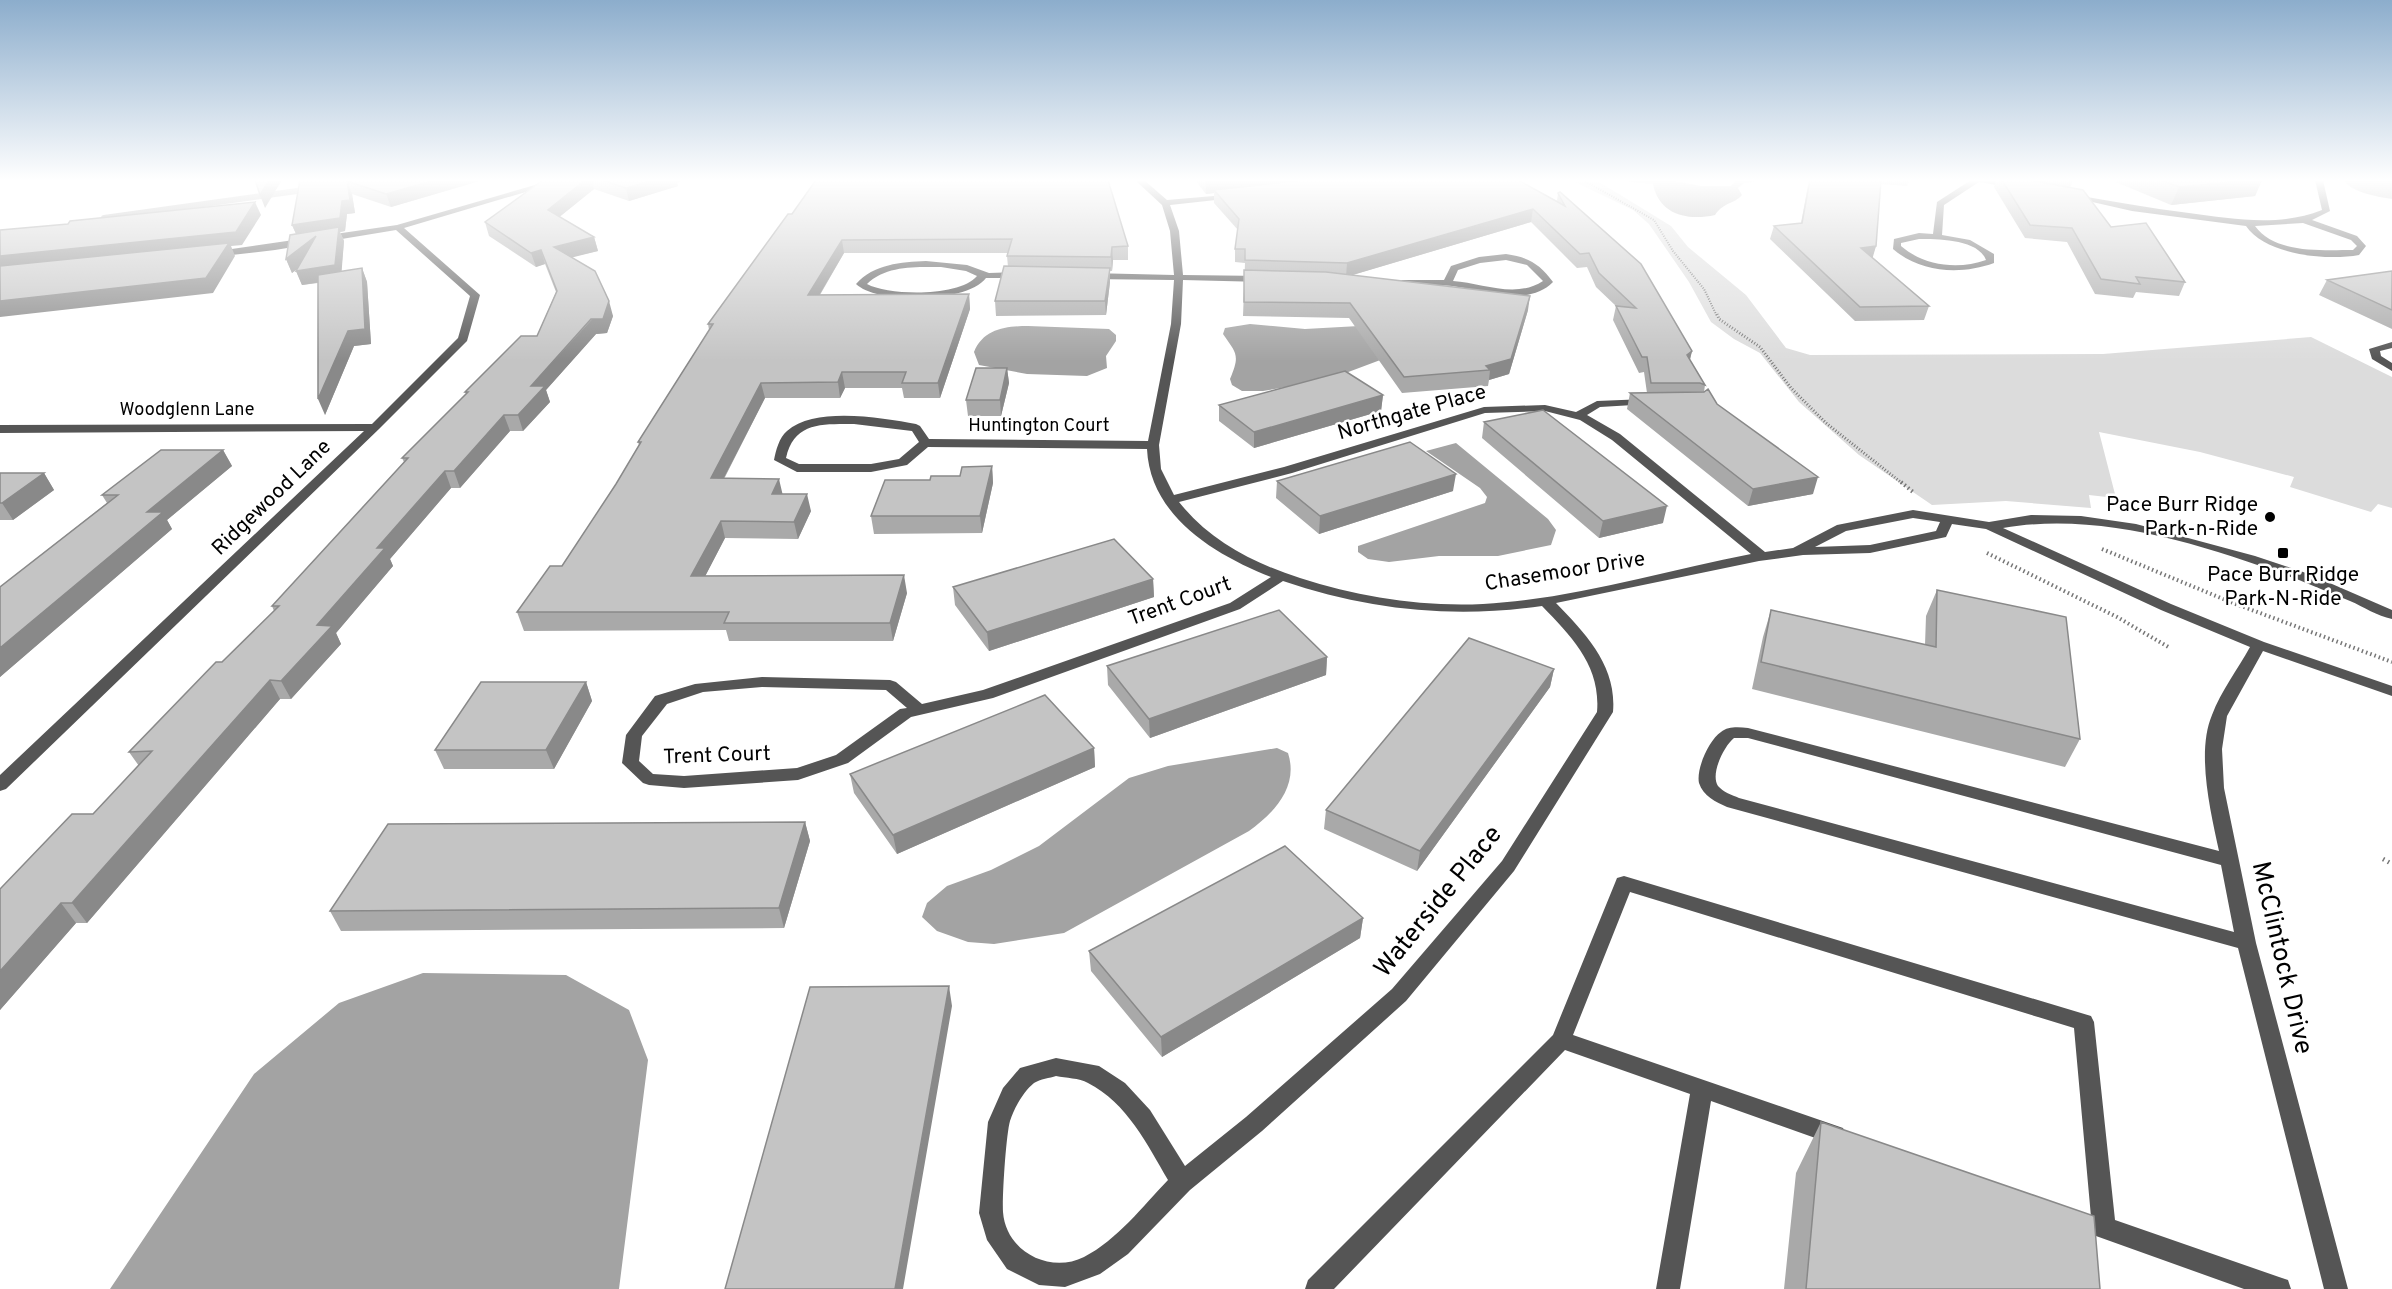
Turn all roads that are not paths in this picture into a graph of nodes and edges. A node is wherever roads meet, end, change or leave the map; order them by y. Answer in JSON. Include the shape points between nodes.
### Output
{"nodes":[{"id":1,"x":317,"y":240,"type":"edge"},
{"id":2,"x":413,"y":240,"type":"edge"},
{"id":3,"x":1176,"y":240,"type":"edge"},
{"id":4,"x":1899,"y":240,"type":"edge"},
{"id":5,"x":1955,"y":240,"type":"edge"},
{"id":6,"x":2269,"y":240,"type":"edge"},
{"id":7,"x":2356,"y":240,"type":"edge"},
{"id":8,"x":206,"y":255,"type":"edge"},
{"id":9,"x":983,"y":275,"type":"junction"},
{"id":10,"x":1029,"y":275,"type":"edge"},
{"id":11,"x":1076,"y":276,"type":"edge"},
{"id":12,"x":1180,"y":277,"type":"junction"},
{"id":13,"x":1278,"y":279,"type":"edge"},
{"id":14,"x":1396,"y":282,"type":"edge"},
{"id":15,"x":1447,"y":284,"type":"junction"},
{"id":16,"x":2392,"y":345,"type":"edge"},
{"id":17,"x":2392,"y":368,"type":"edge"},
{"id":18,"x":1655,"y":403,"type":"edge"},
{"id":19,"x":1578,"y":416,"type":"junction"},
{"id":20,"x":375,"y":427,"type":"junction"},
{"id":21,"x":0,"y":429,"type":"edge"},
{"id":22,"x":925,"y":443,"type":"junction"},
{"id":23,"x":1153,"y":445,"type":"junction"},
{"id":24,"x":1171,"y":500,"type":"junction"},
{"id":25,"x":1947,"y":521,"type":"junction"},
{"id":26,"x":1989,"y":526,"type":"junction"},
{"id":27,"x":1794,"y":552,"type":"junction"},
{"id":28,"x":1764,"y":558,"type":"junction"},
{"id":29,"x":1280,"y":577,"type":"junction"},
{"id":30,"x":1546,"y":601,"type":"junction"},
{"id":31,"x":2392,"y":615,"type":"edge"},
{"id":32,"x":2259,"y":645,"type":"junction"},
{"id":33,"x":2392,"y":692,"type":"edge"},
{"id":34,"x":919,"y":710,"type":"junction"},
{"id":35,"x":0,"y":785,"type":"edge"},
{"id":36,"x":2230,"y":861,"type":"junction"},
{"id":37,"x":2246,"y":944,"type":"junction"},
{"id":38,"x":1561,"y":1040,"type":"junction"},
{"id":39,"x":1702,"y":1089,"type":"junction"},
{"id":40,"x":1859,"y":1143,"type":"edge"},
{"id":41,"x":1182,"y":1182,"type":"junction"},
{"id":42,"x":2082,"y":1221,"type":"edge"},
{"id":43,"x":2104,"y":1228,"type":"junction"},
{"id":44,"x":1317,"y":1289,"type":"edge"},
{"id":45,"x":1668,"y":1289,"type":"edge"},
{"id":46,"x":2279,"y":1289,"type":"edge"},
{"id":47,"x":2336,"y":1289,"type":"edge"}],
"edges":[{"from":1,"to":8,"type":"street"},
{"from":2,"to":20,"type":"street","name":"Ridgewood Lane","via":[[475,295],[463,339]]},
{"from":3,"to":12,"type":"street","name":"Chasemoor Drive"},
{"from":4,"to":5,"type":"street","via":[[1896,247],[1914,259],[1968,268],[1991,261],[1992,256],[1985,249]]},
{"from":6,"to":7,"type":"street","via":[[2297,251],[2356,253],[2362,246]]},
{"from":9,"to":9,"type":"street","via":[[968,268],[892,267],[875,272],[861,284],[868,291],[881,294],[913,294],[967,288]]},
{"from":9,"to":10,"type":"street"},
{"from":11,"to":12,"type":"street"},
{"from":12,"to":13,"type":"street"},
{"from":12,"to":23,"type":"street","name":"Chasemoor Drive"},
{"from":14,"to":15,"type":"street"},
{"from":15,"to":15,"type":"street","via":[[1520,292],[1540,289],[1548,282],[1536,265],[1499,256],[1454,268]]},
{"from":16,"to":17,"type":"street","via":[[2374,349],[2376,357]]},
{"from":18,"to":19,"type":"street","via":[[1597,404]]},
{"from":19,"to":24,"type":"street","name":"Northgate Place","via":[[1545,408],[1484,410],[1288,470]]},
{"from":19,"to":28,"type":"street","name":"Northgate Place","via":[[1617,437]]},
{"from":20,"to":21,"type":"street","name":"Woodglenn Lane"},
{"from":20,"to":35,"type":"street","name":"Ridgewood Lane"},
{"from":22,"to":22,"type":"street","via":[[903,462],[871,468],[797,468],[780,460],[782,448],[793,431],[808,424],[847,420],[892,423],[916,428]]},
{"from":22,"to":23,"type":"street","name":"Huntington Court"},
{"from":23,"to":24,"type":"street","name":"Chasemoor Drive","via":[[1155,471]]},
{"from":24,"to":29,"type":"street","name":"Chasemoor Drive","via":[[1187,521],[1221,549]]},
{"from":25,"to":26,"type":"street"},
{"from":25,"to":27,"type":"street","name":"Chasemoor Drive","via":[[1913,514],[1842,528]]},
{"from":25,"to":27,"type":"street","name":"Chasemoor Drive","via":[[1941,534],[1869,549]]},
{"from":26,"to":31,"type":"street","via":[[2010,520],[2065,519],[2169,536],[2244,556]]},
{"from":26,"to":32,"type":"street","via":[[2156,603]]},
{"from":27,"to":28,"type":"street","name":"Chasemoor Drive"},
{"from":28,"to":30,"type":"street","name":"Chasemoor Drive"},
{"from":29,"to":30,"type":"street","name":"Chasemoor Drive","via":[[1347,596],[1407,605],[1487,608]]},
{"from":29,"to":34,"type":"street","name":"Trent Court","via":[[1234,606],[987,693]]},
{"from":30,"to":41,"type":"street","name":"Waterside Place","via":[[1592,657],[1607,687],[1605,712],[1508,866],[1399,995],[1254,1124]]},
{"from":32,"to":33,"type":"street"},
{"from":32,"to":36,"type":"street","name":"McClintock Drive","via":[[2219,716],[2214,749],[2215,788]]},
{"from":34,"to":34,"type":"street","name":"Trent Court","via":[[906,713],[842,759],[798,774],[684,782],[650,779],[630,763],[634,735],[661,700],[701,687],[762,682],[890,685]]},
{"from":36,"to":37,"type":"street","name":"McClintock Drive"},
{"from":36,"to":37,"type":"street","via":[[1748,733],[1730,734],[1720,740],[1708,776],[1708,784],[1716,793],[1733,803]]},
{"from":37,"to":47,"type":"street","name":"McClintock Drive"},
{"from":38,"to":39,"type":"street"},
{"from":38,"to":43,"type":"street","via":[[1624,883],[2084,1022]]},
{"from":38,"to":44,"type":"street"},
{"from":39,"to":40,"type":"street"},
{"from":39,"to":45,"type":"street"},
{"from":41,"to":41,"type":"street","name":"Waterside Place","via":[[1119,1246],[1090,1266],[1065,1275],[1039,1273],[1016,1261],[999,1240],[991,1213],[999,1122],[1011,1095],[1028,1075],[1056,1067],[1091,1073],[1117,1090],[1142,1117]]},
{"from":42,"to":43,"type":"street"},
{"from":43,"to":46,"type":"street"}]}
